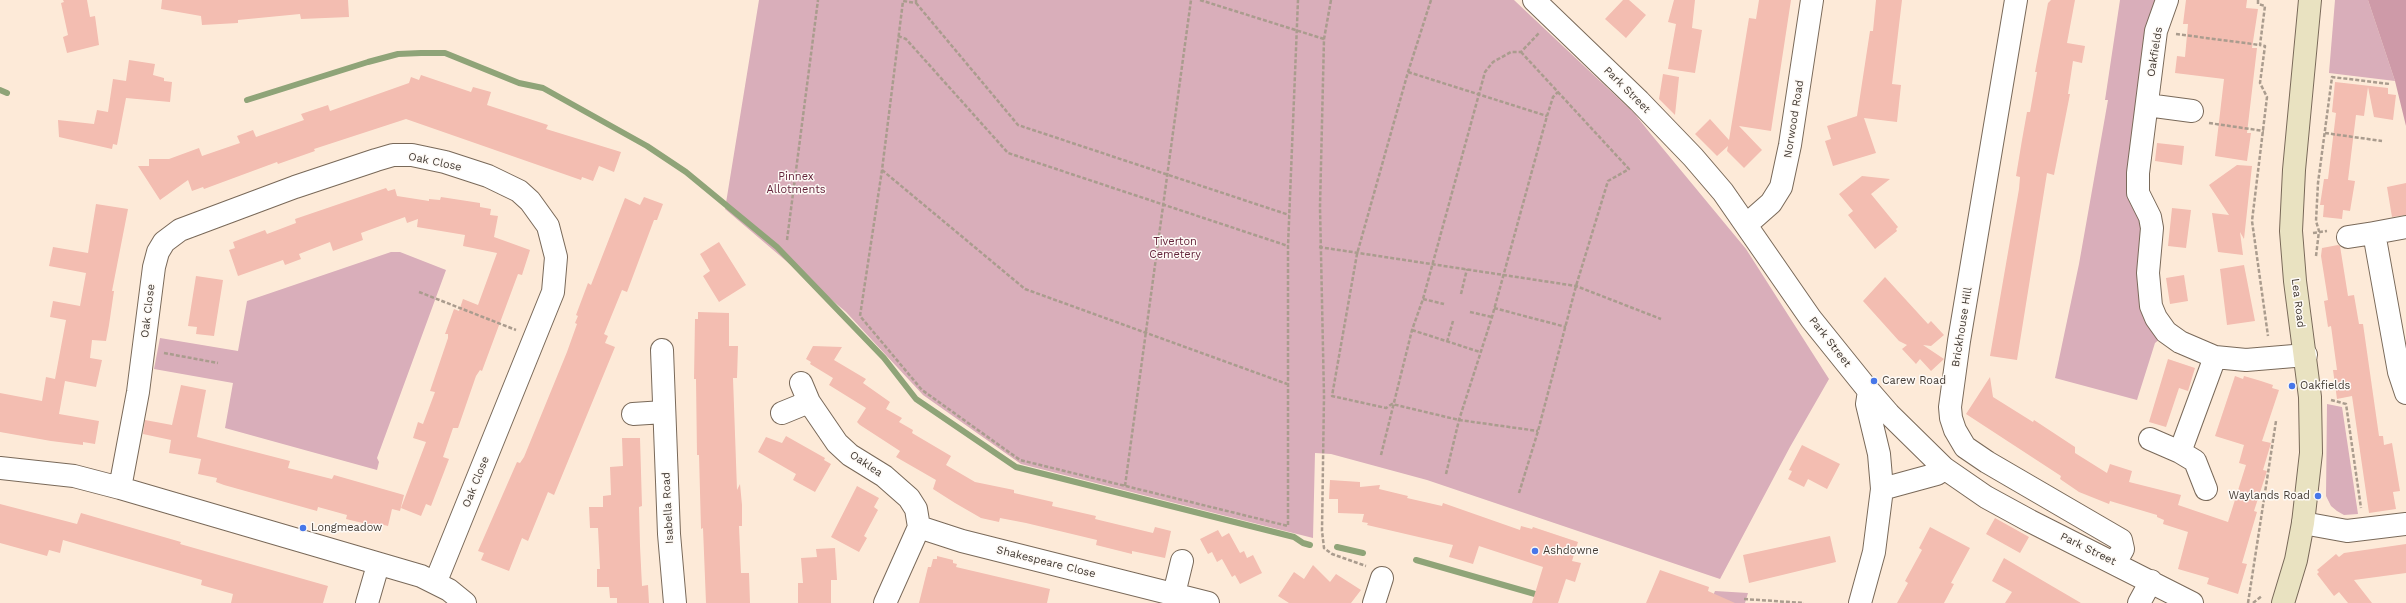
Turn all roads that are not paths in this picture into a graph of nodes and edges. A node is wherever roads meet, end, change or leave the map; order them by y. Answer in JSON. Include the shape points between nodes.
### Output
{"nodes":[{"id":1,"x":1534,"y":0,"type":"edge"},
{"id":2,"x":1812,"y":0,"type":"edge"},
{"id":3,"x":2016,"y":0,"type":"edge"},
{"id":4,"x":2167,"y":0,"type":"edge"},
{"id":5,"x":2310,"y":0,"type":"edge"},
{"id":6,"x":2147,"y":105,"type":"junction"},
{"id":7,"x":2192,"y":110,"type":"road end"},
{"id":8,"x":1746,"y":225,"type":"junction"},
{"id":9,"x":2406,"y":227,"type":"edge"},
{"id":10,"x":2374,"y":233,"type":"junction"},
{"id":11,"x":2348,"y":237,"type":"road end"},
{"id":12,"x":662,"y":350,"type":"dead end"},
{"id":13,"x":2306,"y":355,"type":"junction"},
{"id":14,"x":2215,"y":357,"type":"junction"},
{"id":15,"x":1868,"y":391,"type":"junction"},
{"id":16,"x":2406,"y":393,"type":"edge"},
{"id":17,"x":664,"y":412,"type":"junction"},
{"id":18,"x":633,"y":414,"type":"dead end"},
{"id":19,"x":782,"y":414,"type":"dead end"},
{"id":20,"x":2150,"y":439,"type":"dead end"},
{"id":21,"x":2180,"y":452,"type":"junction"},
{"id":22,"x":0,"y":468,"type":"edge"},
{"id":23,"x":1944,"y":468,"type":"junction"},
{"id":24,"x":120,"y":488,"type":"junction"},
{"id":25,"x":1882,"y":489,"type":"junction"},
{"id":26,"x":2206,"y":490,"type":"dead end"},
{"id":27,"x":2303,"y":523,"type":"junction"},
{"id":28,"x":2406,"y":524,"type":"edge"},
{"id":29,"x":919,"y":527,"type":"junction"},
{"id":30,"x":1182,"y":561,"type":"dead end"},
{"id":31,"x":2115,"y":563,"type":"junction"},
{"id":32,"x":378,"y":564,"type":"junction"},
{"id":33,"x":1382,"y":578,"type":"road end"},
{"id":34,"x":436,"y":581,"type":"junction"},
{"id":35,"x":2158,"y":585,"type":"junction"},
{"id":36,"x":1174,"y":594,"type":"junction"},
{"id":37,"x":367,"y":603,"type":"edge"},
{"id":38,"x":465,"y":603,"type":"edge"},
{"id":39,"x":675,"y":603,"type":"edge"},
{"id":40,"x":885,"y":603,"type":"edge"},
{"id":41,"x":1208,"y":603,"type":"edge"},
{"id":42,"x":1374,"y":603,"type":"edge"},
{"id":43,"x":1860,"y":603,"type":"edge"},
{"id":44,"x":2139,"y":603,"type":"edge"},
{"id":45,"x":2192,"y":603,"type":"edge"},
{"id":46,"x":2283,"y":603,"type":"edge"}],
"edges":[{"from":1,"to":8,"type":"street","name":"Park Street","via":[[1693,157]]},
{"from":2,"to":8,"type":"street","name":"Norwood Road","via":[[1783,180],[1771,203]]},
{"from":3,"to":31,"type":"street","name":"Brickhouse Hill","via":[[1959,341],[1950,407],[1951,418],[1959,439],[1976,455],[2121,540],[2123,548]]},
{"from":4,"to":6,"type":"street","name":"Oakfields","via":[[2156,31]]},
{"from":5,"to":13,"type":"street","name":"Lea Road","via":[[2294,170],[2291,231],[2295,281]]},
{"from":6,"to":7,"type":"street"},
{"from":6,"to":14,"type":"street","name":"Oakfields","via":[[2138,193],[2150,217],[2152,228],[2148,273],[2151,306],[2166,332],[2180,342]]},
{"from":8,"to":15,"type":"street","name":"Park Street","via":[[1807,312]]},
{"from":9,"to":10,"type":"street"},
{"from":10,"to":11,"type":"street"},
{"from":10,"to":16,"type":"street","via":[[2399,372]]},
{"from":12,"to":17,"type":"street","name":"Isabella Road"},
{"from":13,"to":14,"type":"street","name":"Oakfields","via":[[2271,359]]},
{"from":13,"to":27,"type":"street","name":"Lea Road","via":[[2311,453]]},
{"from":14,"to":21,"type":"street"},
{"from":15,"to":23,"type":"street","name":"Park Street"},
{"from":15,"to":25,"type":"street","via":[[1867,404],[1879,454]]},
{"from":17,"to":18,"type":"street"},
{"from":17,"to":39,"type":"street","name":"Isabella Road","via":[[669,534]]},
{"from":19,"to":29,"type":"street","name":"Oaklea","via":[[805,392],[837,443],[850,455],[884,476],[909,498],[916,509]]},
{"from":20,"to":21,"type":"street"},
{"from":21,"to":26,"type":"street","via":[[2195,461]]},
{"from":22,"to":24,"type":"street","via":[[74,476]]},
{"from":23,"to":25,"type":"street","via":[[1937,474]]},
{"from":23,"to":31,"type":"street","name":"Park Street","via":[[1986,497]]},
{"from":24,"to":32,"type":"street"},
{"from":24,"to":34,"type":"street","name":"Oak Close","via":[[158,252],[172,234],[296,187],[393,155],[412,155],[488,176],[519,191],[540,213],[553,241],[556,274],[553,292]]},
{"from":25,"to":43,"type":"street","via":[[1874,552]]},
{"from":27,"to":28,"type":"street","via":[[2347,531]]},
{"from":27,"to":46,"type":"street","name":"Lea Road","via":[[2296,560]]},
{"from":29,"to":36,"type":"street","name":"Shakespeare Close","via":[[962,541]]},
{"from":29,"to":40,"type":"street"},
{"from":30,"to":36,"type":"street"},
{"from":31,"to":35,"type":"street","name":"Park Street"},
{"from":32,"to":34,"type":"street"},
{"from":32,"to":37,"type":"street"},
{"from":33,"to":42,"type":"street"},
{"from":34,"to":38,"type":"street"},
{"from":35,"to":44,"type":"street"},
{"from":35,"to":45,"type":"street","name":"Park Street"},
{"from":36,"to":41,"type":"street","name":"Shakespeare Close"}]}
